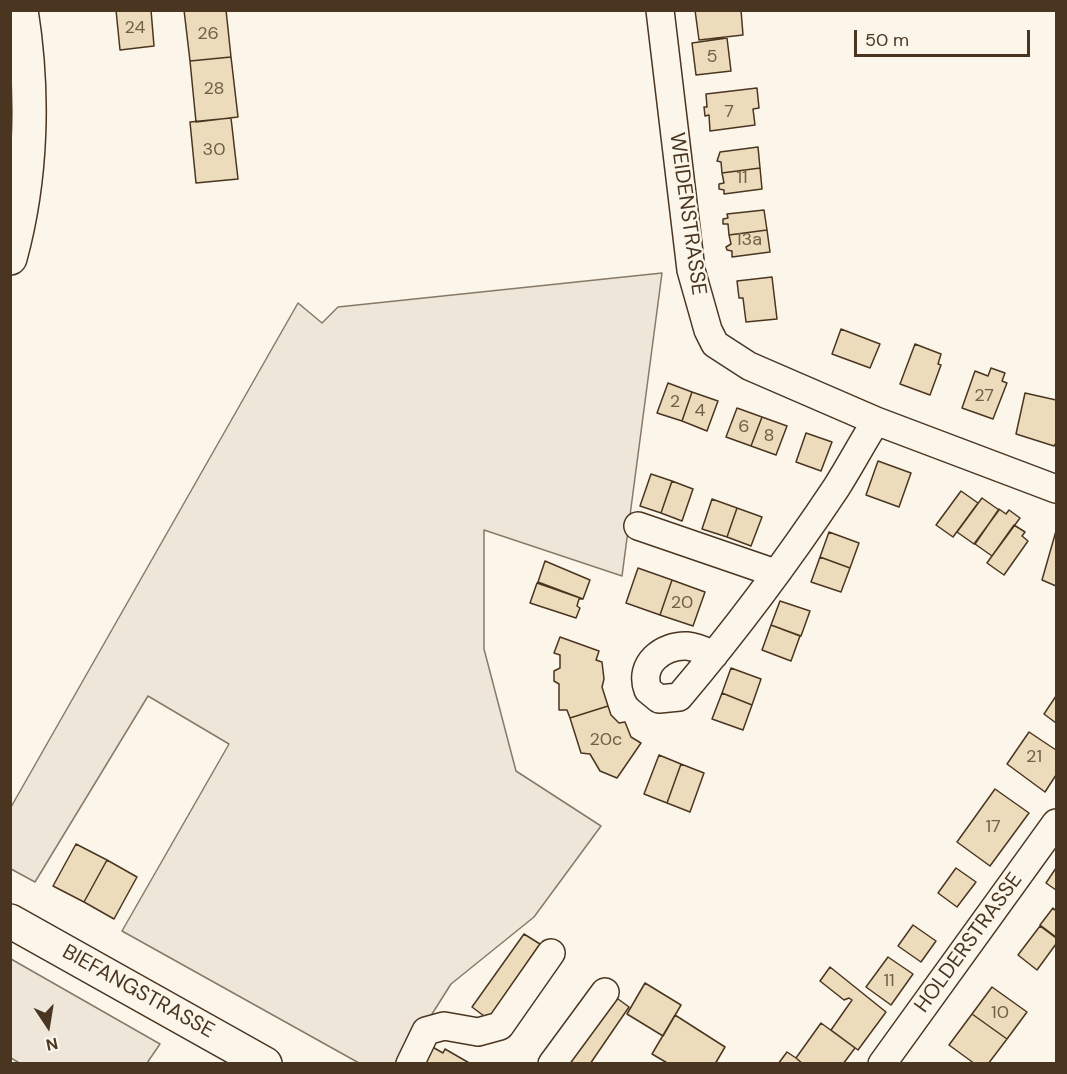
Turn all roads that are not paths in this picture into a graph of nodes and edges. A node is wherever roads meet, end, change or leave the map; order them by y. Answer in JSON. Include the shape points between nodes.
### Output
{"nodes":[{"id":1,"x":21,"y":10,"type":"edge"},
{"id":2,"x":660,"y":10,"type":"edge"},
{"id":3,"x":10,"y":258,"type":"edge"},
{"id":4,"x":876,"y":421,"type":"junction"},
{"id":5,"x":1056,"y":489,"type":"edge"},
{"id":6,"x":638,"y":526,"type":"dead end"},
{"id":7,"x":775,"y":573,"type":"junction"},
{"id":8,"x":714,"y":655,"type":"dead end"},
{"id":9,"x":1056,"y":823,"type":"edge"},
{"id":10,"x":10,"y":921,"type":"edge"},
{"id":11,"x":551,"y":952,"type":"dead end"},
{"id":12,"x":605,"y":992,"type":"dead end"},
{"id":13,"x":265,"y":1064,"type":"edge"},
{"id":14,"x":410,"y":1064,"type":"edge"},
{"id":15,"x":552,"y":1064,"type":"edge"},
{"id":16,"x":882,"y":1064,"type":"edge"}],
"edges":[{"from":1,"to":3,"type":"main road","via":[[29,99],[27,151]]},
{"from":2,"to":4,"type":"street","name":"WEIDENSTRASSE","via":[[692,270],[711,339],[749,366]]},
{"from":4,"to":5,"type":"street","name":"WEIDENSTRASSE"},
{"from":4,"to":7,"type":"street","via":[[837,486]]},
{"from":6,"to":7,"type":"street"},
{"from":7,"to":8,"type":"street"},
{"from":9,"to":16,"type":"street","name":"HOLDERSTRASSE"},
{"from":10,"to":13,"type":"main road","name":"BIEFANGSTRASSE"},
{"from":11,"to":14,"type":"street","via":[[500,1026],[478,1032],[444,1026],[426,1031]]},
{"from":12,"to":15,"type":"street"}]}
